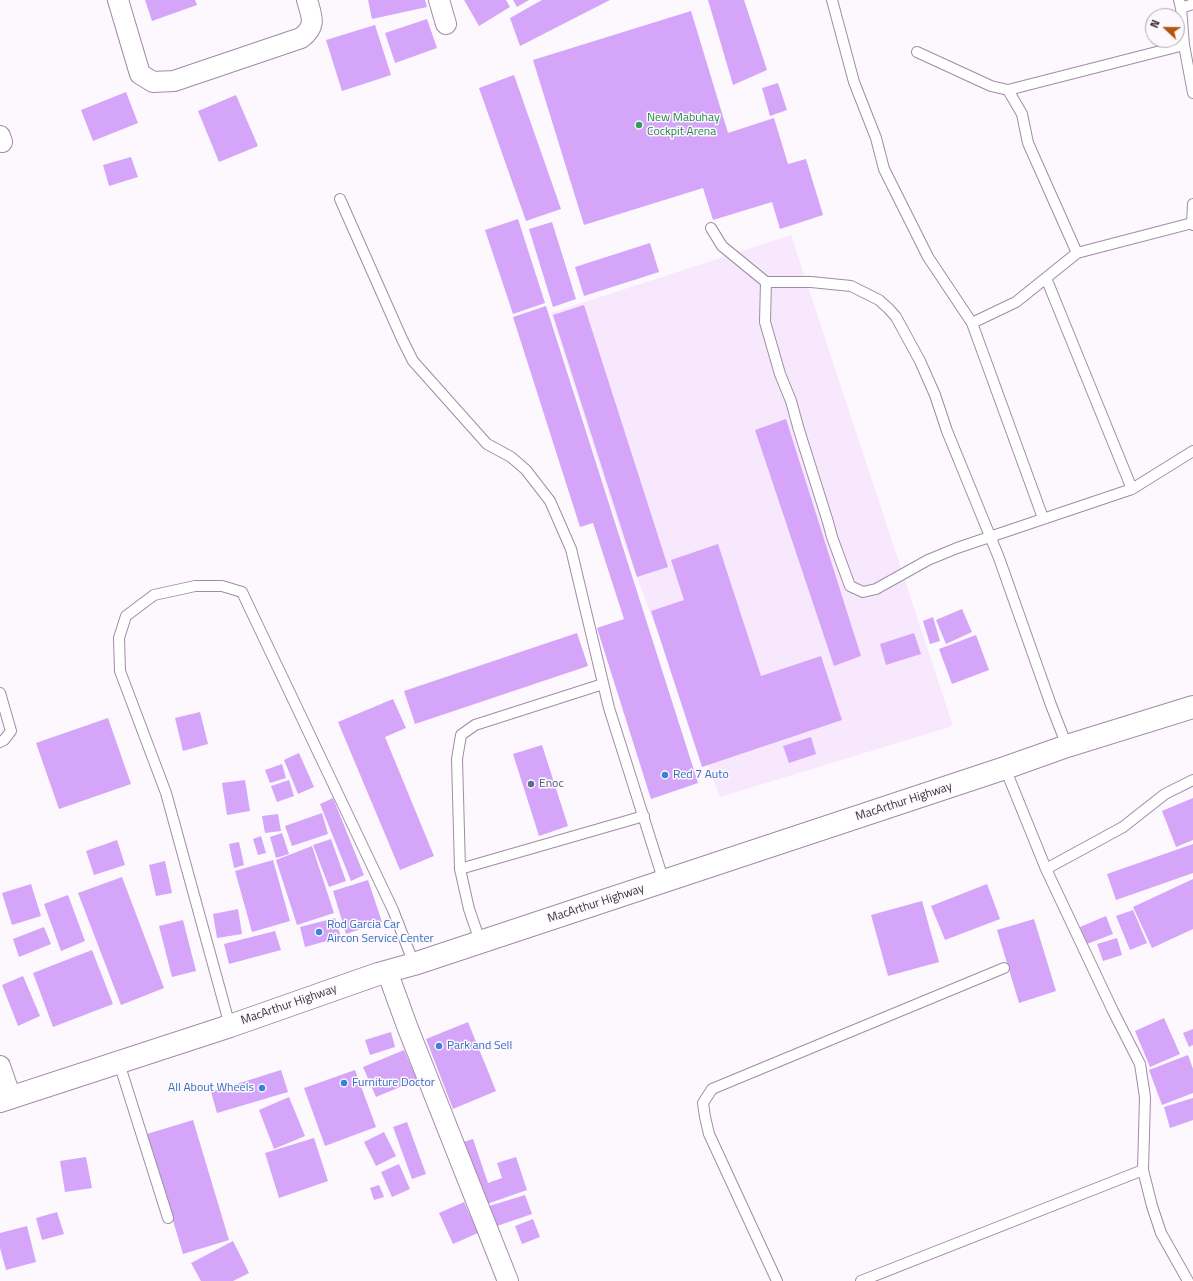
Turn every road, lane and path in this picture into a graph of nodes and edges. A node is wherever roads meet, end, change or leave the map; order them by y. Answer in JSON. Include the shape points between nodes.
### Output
{"nodes":[{"id":1,"x":118,"y":0,"type":"edge"},
{"id":2,"x":307,"y":0,"type":"edge"},
{"id":3,"x":439,"y":0,"type":"edge"},
{"id":4,"x":832,"y":0,"type":"edge"},
{"id":5,"x":1180,"y":4,"type":"edge"},
{"id":6,"x":1193,"y":4,"type":"edge"},
{"id":7,"x":446,"y":24,"type":"dead end"},
{"id":8,"x":1172,"y":48,"type":"edge"},
{"id":9,"x":1185,"y":48,"type":"edge"},
{"id":10,"x":917,"y":52,"type":"dead end"},
{"id":11,"x":1008,"y":90,"type":"junction"},
{"id":12,"x":1193,"y":92,"type":"edge"},
{"id":13,"x":340,"y":199,"type":"dead end"},
{"id":14,"x":1193,"y":204,"type":"edge"},
{"id":15,"x":1192,"y":224,"type":"edge"},
{"id":16,"x":712,"y":228,"type":"dead end"},
{"id":17,"x":1077,"y":253,"type":"junction"},
{"id":18,"x":1046,"y":278,"type":"junction"},
{"id":19,"x":766,"y":282,"type":"junction"},
{"id":20,"x":972,"y":323,"type":"junction"},
{"id":21,"x":1193,"y":450,"type":"edge"},
{"id":22,"x":1132,"y":489,"type":"junction"},
{"id":23,"x":1043,"y":518,"type":"junction"},
{"id":24,"x":990,"y":536,"type":"junction"},
{"id":25,"x":603,"y":684,"type":"junction"},
{"id":26,"x":0,"y":693,"type":"edge"},
{"id":27,"x":1193,"y":707,"type":"edge"},
{"id":28,"x":0,"y":742,"type":"edge"},
{"id":29,"x":1067,"y":746,"type":"junction"},
{"id":30,"x":1005,"y":768,"type":"junction"},
{"id":31,"x":1193,"y":780,"type":"edge"},
{"id":32,"x":644,"y":816,"type":"junction"},
{"id":33,"x":460,"y":869,"type":"junction"},
{"id":34,"x":1046,"y":870,"type":"junction"},
{"id":35,"x":664,"y":882,"type":"junction"},
{"id":36,"x":480,"y":941,"type":"junction"},
{"id":37,"x":414,"y":964,"type":"junction"},
{"id":38,"x":1004,"y":968,"type":"dead end"},
{"id":39,"x":387,"y":971,"type":"junction"},
{"id":40,"x":230,"y":1026,"type":"junction"},
{"id":41,"x":119,"y":1063,"type":"junction"},
{"id":42,"x":0,"y":1066,"type":"edge"},
{"id":43,"x":5,"y":1099,"type":"edge"},
{"id":44,"x":1143,"y":1170,"type":"junction"},
{"id":45,"x":168,"y":1218,"type":"dead end"},
{"id":46,"x":508,"y":1281,"type":"edge"},
{"id":47,"x":777,"y":1281,"type":"edge"},
{"id":48,"x":861,"y":1281,"type":"edge"},
{"id":49,"x":1188,"y":1281,"type":"edge"}],
"edges":[{"from":1,"to":2,"type":"street","via":[[140,74],[153,82],[174,81],[301,38],[310,29],[313,21]]},
{"from":3,"to":7,"type":"street"},
{"from":4,"to":20,"type":"lane","via":[[854,82],[876,138],[884,168],[928,257]]},
{"from":5,"to":6,"type":"lane"},
{"from":8,"to":11,"type":"lane"},
{"from":9,"to":12,"type":"lane"},
{"from":10,"to":11,"type":"lane","via":[[991,86]]},
{"from":11,"to":17,"type":"lane","via":[[1022,114],[1028,144]]},
{"from":13,"to":25,"type":"lane","via":[[414,361],[487,444],[526,470],[550,500],[571,549]]},
{"from":14,"to":15,"type":"lane"},
{"from":15,"to":17,"type":"lane"},
{"from":16,"to":19,"type":"lane","via":[[722,246]]},
{"from":17,"to":18,"type":"lane"},
{"from":18,"to":20,"type":"lane","via":[[1016,302]]},
{"from":18,"to":22,"type":"lane"},
{"from":19,"to":24,"type":"lane","via":[[811,282],[851,286],[879,300],[889,309],[896,317],[935,395]]},
{"from":19,"to":24,"type":"lane","via":[[765,322],[832,537],[850,586],[863,592],[876,589],[928,560]]},
{"from":20,"to":23,"type":"lane"},
{"from":21,"to":22,"type":"lane"},
{"from":22,"to":23,"type":"lane"},
{"from":23,"to":24,"type":"lane"},
{"from":24,"to":29,"type":"lane"},
{"from":25,"to":32,"type":"lane"},
{"from":25,"to":33,"type":"lane","via":[[475,725],[461,735],[457,759]]},
{"from":26,"to":28,"type":"lane","via":[[11,731]]},
{"from":27,"to":29,"type":"highway","name":"MacArthur Highway"},
{"from":29,"to":30,"type":"highway","name":"MacArthur Highway"},
{"from":30,"to":34,"type":"lane"},
{"from":30,"to":35,"type":"highway","name":"MacArthur Highway"},
{"from":31,"to":34,"type":"lane","via":[[1165,794],[1123,827]]},
{"from":32,"to":33,"type":"lane"},
{"from":32,"to":35,"type":"lane"},
{"from":33,"to":36,"type":"lane","via":[[469,909]]},
{"from":34,"to":44,"type":"lane","via":[[1140,1064],[1145,1097]]},
{"from":35,"to":36,"type":"highway","name":"MacArthur Highway"},
{"from":36,"to":37,"type":"highway","name":"MacArthur Highway"},
{"from":37,"to":39,"type":"highway","name":"MacArthur Highway"},
{"from":37,"to":40,"type":"lane","via":[[393,910],[242,592],[222,586],[195,586],[154,595],[126,616],[119,638],[120,670],[166,793]]},
{"from":38,"to":47,"type":"lane","via":[[712,1089],[703,1103],[710,1134]]},
{"from":39,"to":40,"type":"highway","name":"MacArthur Highway"},
{"from":39,"to":46,"type":"street"},
{"from":40,"to":41,"type":"highway","name":"MacArthur Highway"},
{"from":41,"to":43,"type":"highway","name":"MacArthur Highway"},
{"from":41,"to":45,"type":"lane"},
{"from":42,"to":43,"type":"street"},
{"from":44,"to":48,"type":"lane"},
{"from":44,"to":49,"type":"lane","via":[[1161,1233]]}]}
